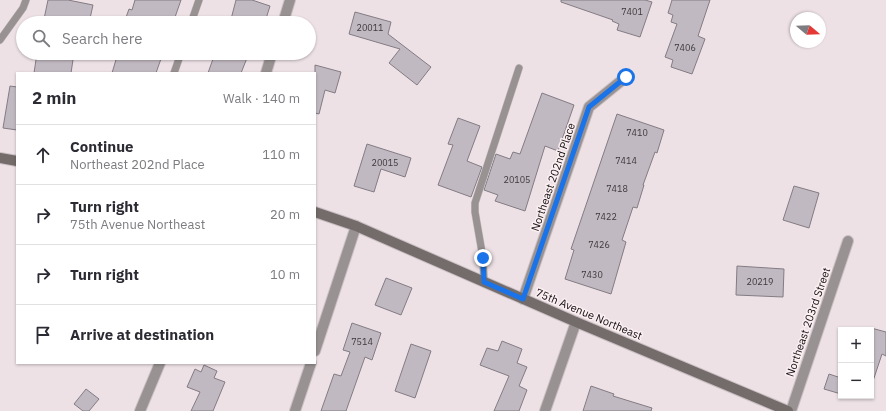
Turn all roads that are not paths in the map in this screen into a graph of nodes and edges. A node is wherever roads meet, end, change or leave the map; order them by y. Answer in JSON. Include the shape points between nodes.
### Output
{"nodes":[{"id":1,"x":26,"y":0,"type":"edge"},
{"id":2,"x":199,"y":0,"type":"edge"},
{"id":3,"x":290,"y":0,"type":"edge"},
{"id":4,"x":18,"y":16,"type":"edge"},
{"id":5,"x":193,"y":16,"type":"edge"},
{"id":6,"x":284,"y":16,"type":"edge"},
{"id":7,"x":16,"y":19,"type":"edge"},
{"id":8,"x":0,"y":40,"type":"edge"},
{"id":9,"x":179,"y":60,"type":"edge"},
{"id":10,"x":270,"y":60,"type":"edge"},
{"id":11,"x":519,"y":68,"type":"dead end"},
{"id":12,"x":174,"y":72,"type":"edge"},
{"id":13,"x":266,"y":72,"type":"edge"},
{"id":14,"x":626,"y":77,"type":"dead end"},
{"id":15,"x":0,"y":158,"type":"edge"},
{"id":16,"x":16,"y":161,"type":"edge"},
{"id":17,"x":316,"y":212,"type":"edge"},
{"id":18,"x":356,"y":226,"type":"junction"},
{"id":19,"x":848,"y":241,"type":"dead end"},
{"id":20,"x":484,"y":282,"type":"junction"},
{"id":21,"x":523,"y":299,"type":"junction"},
{"id":22,"x":576,"y":322,"type":"junction"},
{"id":23,"x":316,"y":348,"type":"edge"},
{"id":24,"x":160,"y":364,"type":"edge"},
{"id":25,"x":311,"y":364,"type":"edge"},
{"id":26,"x":140,"y":411,"type":"edge"},
{"id":27,"x":295,"y":411,"type":"edge"},
{"id":28,"x":545,"y":411,"type":"edge"},
{"id":29,"x":788,"y":411,"type":"edge"},
{"id":30,"x":791,"y":411,"type":"edge"}],
"edges":[{"from":1,"to":4,"type":"lane"},
{"from":2,"to":5,"type":"lane"},
{"from":3,"to":6,"type":"street"},
{"from":7,"to":8,"type":"lane"},
{"from":9,"to":12,"type":"lane"},
{"from":10,"to":13,"type":"street"},
{"from":11,"to":20,"type":"lane","via":[[475,203]]},
{"from":14,"to":21,"type":"street","name":"Northeast 202nd Place","via":[[589,107]]},
{"from":15,"to":16,"type":"street"},
{"from":17,"to":18,"type":"street","name":"75th Avenue Northeast"},
{"from":18,"to":20,"type":"street","name":"75th Avenue Northeast"},
{"from":18,"to":23,"type":"street"},
{"from":19,"to":30,"type":"street","name":"Northeast 203rd Street"},
{"from":20,"to":21,"type":"street","name":"75th Avenue Northeast"},
{"from":21,"to":22,"type":"street","name":"75th Avenue Northeast"},
{"from":22,"to":28,"type":"street"},
{"from":22,"to":29,"type":"street","name":"75th Avenue Northeast"},
{"from":24,"to":26,"type":"street"},
{"from":25,"to":27,"type":"street"}]}
